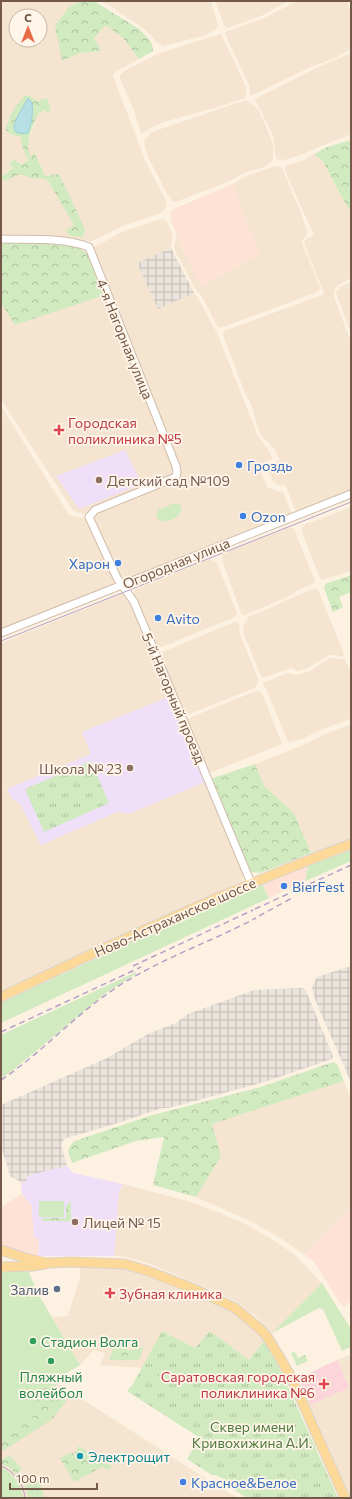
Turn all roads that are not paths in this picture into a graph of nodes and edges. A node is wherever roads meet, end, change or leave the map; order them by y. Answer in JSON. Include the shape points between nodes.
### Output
{"nodes":[{"id":1,"x":1,"y":240,"type":"edge"},
{"id":2,"x":351,"y":494,"type":"edge"},
{"id":3,"x":89,"y":517,"type":"joint"},
{"id":4,"x":122,"y":585,"type":"junction"},
{"id":5,"x":1,"y":633,"type":"edge"},
{"id":6,"x":351,"y":844,"type":"edge"},
{"id":7,"x":252,"y":883,"type":"junction"},
{"id":8,"x":1,"y":997,"type":"edge"},
{"id":9,"x":1,"y":1250,"type":"edge"},
{"id":10,"x":49,"y":1263,"type":"junction"},
{"id":11,"x":1,"y":1267,"type":"edge"},
{"id":12,"x":345,"y":1498,"type":"edge"}],
"edges":[{"from":1,"to":3,"type":"street","name":"4-я Нагорная улица","via":[[54,241],[89,247],[176,466],[176,477],[95,510]]},
{"from":2,"to":4,"type":"street","name":"Огородная улица"},
{"from":3,"to":4,"type":"street","name":"5-й Нагорный проезд"},
{"from":4,"to":5,"type":"street","name":"Огородная улица"},
{"from":4,"to":7,"type":"street","name":"5-й Нагорный проезд","via":[[134,602]]},
{"from":6,"to":7,"type":"main road","name":"Ново-Астраханское шоссе"},
{"from":7,"to":8,"type":"main road","name":"Ново-Астраханское шоссе"},
{"from":9,"to":10,"type":"main road"},
{"from":10,"to":11,"type":"main road"},
{"from":10,"to":12,"type":"main road","via":[[125,1264],[191,1287],[235,1308],[266,1335],[279,1356],[291,1377]]}]}
